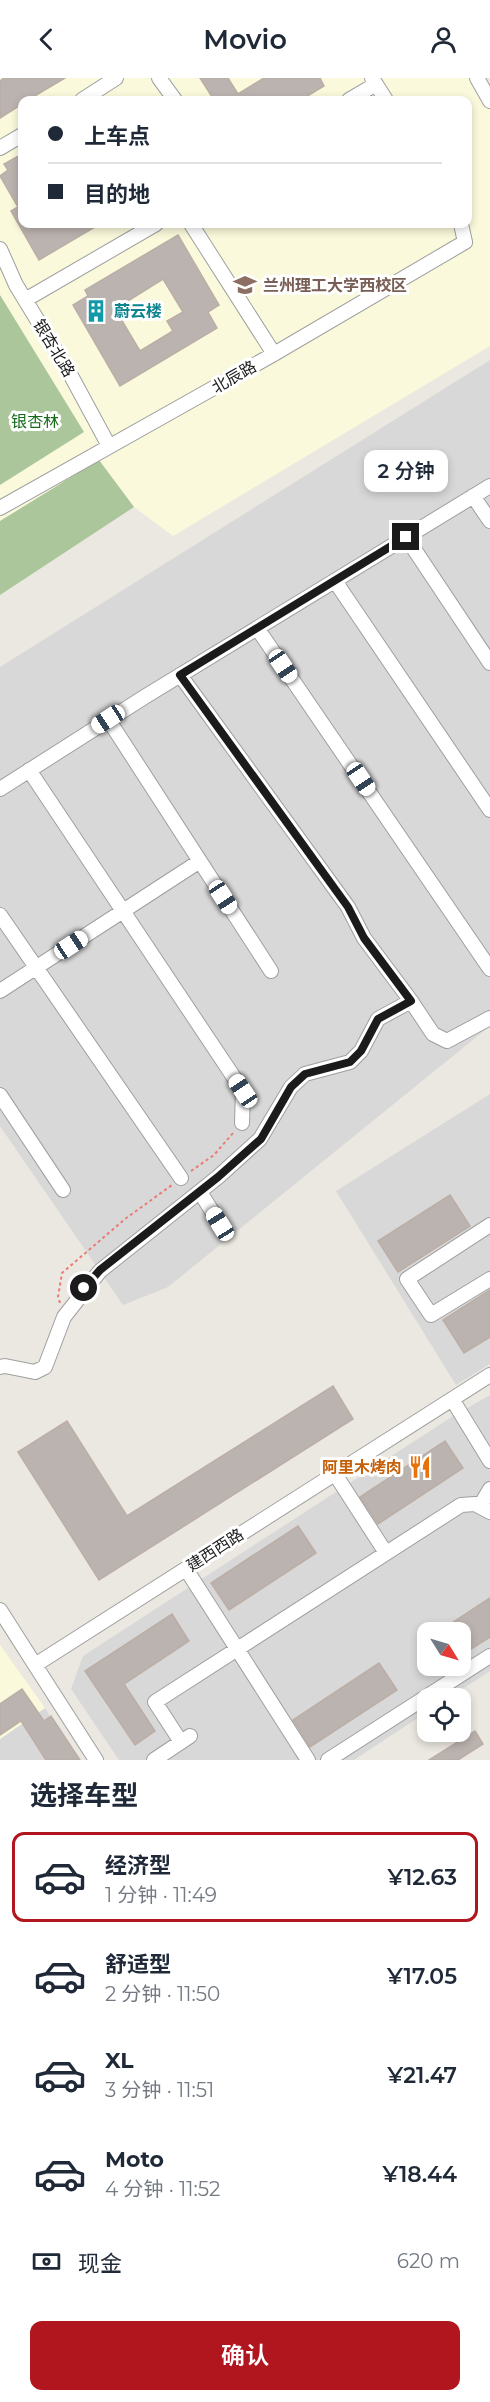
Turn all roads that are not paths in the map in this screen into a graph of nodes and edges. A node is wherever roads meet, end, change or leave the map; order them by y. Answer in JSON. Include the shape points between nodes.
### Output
{"nodes":[{"id":1,"x":116,"y":78,"type":"edge"},
{"id":2,"x":159,"y":78,"type":"edge"},
{"id":3,"x":477,"y":78,"type":"edge"},
{"id":4,"x":374,"y":81,"type":"edge"},
{"id":5,"x":103,"y":95,"type":"edge"},
{"id":6,"x":172,"y":96,"type":"edge"},
{"id":7,"x":354,"y":96,"type":"edge"},
{"id":8,"x":383,"y":96,"type":"edge"},
{"id":9,"x":490,"y":101,"type":"edge"},
{"id":10,"x":18,"y":137,"type":"edge"},
{"id":11,"x":0,"y":148,"type":"edge"},
{"id":12,"x":149,"y":228,"type":"edge"},
{"id":13,"x":194,"y":228,"type":"edge"},
{"id":14,"x":462,"y":228,"type":"edge"},
{"id":15,"x":0,"y":249,"type":"edge"},
{"id":16,"x":25,"y":300,"type":"junction"},
{"id":17,"x":274,"y":354,"type":"junction"},
{"id":18,"x":109,"y":446,"type":"junction"},
{"id":19,"x":490,"y":486,"type":"edge"},
{"id":20,"x":473,"y":496,"type":"junction"},
{"id":21,"x":0,"y":508,"type":"edge"},
{"id":22,"x":490,"y":521,"type":"edge"},
{"id":23,"x":406,"y":537,"type":"junction"},
{"id":24,"x":335,"y":581,"type":"junction"},
{"id":25,"x":257,"y":628,"type":"junction"},
{"id":26,"x":490,"y":663,"type":"edge"},
{"id":27,"x":180,"y":675,"type":"junction"},
{"id":28,"x":108,"y":719,"type":"junction"},
{"id":29,"x":29,"y":770,"type":"junction"},
{"id":30,"x":0,"y":789,"type":"edge"},
{"id":31,"x":490,"y":810,"type":"edge"},
{"id":32,"x":200,"y":861,"type":"junction"},
{"id":33,"x":123,"y":911,"type":"junction"},
{"id":34,"x":0,"y":915,"type":"edge"},
{"id":35,"x":36,"y":968,"type":"junction"},
{"id":36,"x":490,"y":969,"type":"edge"},
{"id":37,"x":271,"y":971,"type":"dead end"},
{"id":38,"x":0,"y":991,"type":"edge"},
{"id":39,"x":411,"y":1001,"type":"junction"},
{"id":40,"x":490,"y":1018,"type":"edge"},
{"id":41,"x":0,"y":1095,"type":"edge"},
{"id":42,"x":242,"y":1123,"type":"road end"},
{"id":43,"x":181,"y":1179,"type":"road end"},
{"id":44,"x":63,"y":1190,"type":"dead end"},
{"id":45,"x":200,"y":1192,"type":"junction"},
{"id":46,"x":220,"y":1224,"type":"dead end"},
{"id":47,"x":490,"y":1225,"type":"edge"},
{"id":48,"x":490,"y":1279,"type":"edge"},
{"id":49,"x":0,"y":1367,"type":"edge"},
{"id":50,"x":490,"y":1375,"type":"edge"},
{"id":51,"x":452,"y":1399,"type":"junction"},
{"id":52,"x":490,"y":1461,"type":"edge"},
{"id":53,"x":335,"y":1474,"type":"junction"},
{"id":54,"x":490,"y":1489,"type":"edge"},
{"id":55,"x":485,"y":1509,"type":"edge"},
{"id":56,"x":386,"y":1553,"type":"junction"},
{"id":57,"x":186,"y":1569,"type":"junction"},
{"id":58,"x":0,"y":1611,"type":"edge"},
{"id":59,"x":237,"y":1649,"type":"junction"},
{"id":60,"x":490,"y":1656,"type":"edge"},
{"id":61,"x":35,"y":1665,"type":"junction"},
{"id":62,"x":96,"y":1760,"type":"edge"},
{"id":63,"x":154,"y":1760,"type":"edge"},
{"id":64,"x":308,"y":1760,"type":"edge"},
{"id":65,"x":328,"y":1760,"type":"edge"}],
"edges":[{"from":1,"to":5,"type":"street"},
{"from":2,"to":6,"type":"street"},
{"from":3,"to":9,"type":"street"},
{"from":4,"to":7,"type":"street"},
{"from":4,"to":8,"type":"street"},
{"from":10,"to":11,"type":"street"},
{"from":12,"to":16,"type":"street"},
{"from":13,"to":17,"type":"street"},
{"from":14,"to":17,"type":"street","name":"北辰路","via":[[465,242]]},
{"from":15,"to":16,"type":"street","name":"银杏北路"},
{"from":16,"to":18,"type":"street","name":"银杏北路"},
{"from":17,"to":18,"type":"street","name":"北辰路"},
{"from":18,"to":21,"type":"street","name":"北辰路"},
{"from":19,"to":20,"type":"street"},
{"from":20,"to":22,"type":"street"},
{"from":20,"to":23,"type":"street"},
{"from":23,"to":24,"type":"street"},
{"from":23,"to":26,"type":"street"},
{"from":24,"to":25,"type":"street"},
{"from":24,"to":31,"type":"street"},
{"from":25,"to":27,"type":"street"},
{"from":25,"to":36,"type":"street"},
{"from":27,"to":28,"type":"street"},
{"from":27,"to":39,"type":"street"},
{"from":28,"to":29,"type":"street"},
{"from":28,"to":32,"type":"street"},
{"from":29,"to":30,"type":"street"},
{"from":29,"to":33,"type":"street"},
{"from":32,"to":33,"type":"street"},
{"from":32,"to":37,"type":"street"},
{"from":33,"to":35,"type":"street"},
{"from":33,"to":42,"type":"street","via":[[243,1091]]},
{"from":34,"to":35,"type":"street"},
{"from":35,"to":38,"type":"street"},
{"from":35,"to":43,"type":"street"},
{"from":39,"to":40,"type":"street","via":[[433,1035],[447,1041]]},
{"from":39,"to":45,"type":"street","via":[[378,1019],[361,1051],[350,1062],[305,1074],[291,1087],[261,1139]]},
{"from":41,"to":44,"type":"street"},
{"from":45,"to":46,"type":"street"},
{"from":45,"to":49,"type":"street","via":[[100,1270],[64,1317],[45,1367],[35,1372]]},
{"from":47,"to":48,"type":"street","via":[[407,1279],[431,1316]]},
{"from":50,"to":51,"type":"street","name":"建西西路"},
{"from":51,"to":52,"type":"street"},
{"from":51,"to":53,"type":"street","name":"建西西路"},
{"from":53,"to":56,"type":"street"},
{"from":53,"to":57,"type":"street","name":"建西西路"},
{"from":54,"to":55,"type":"street"},
{"from":55,"to":56,"type":"street","via":[[461,1505]]},
{"from":56,"to":59,"type":"street"},
{"from":57,"to":59,"type":"street"},
{"from":57,"to":61,"type":"street","name":"建西西路"},
{"from":58,"to":61,"type":"street"},
{"from":59,"to":63,"type":"street","via":[[155,1702],[185,1739]]},
{"from":59,"to":64,"type":"street"},
{"from":60,"to":65,"type":"street"},
{"from":61,"to":62,"type":"street"}]}
